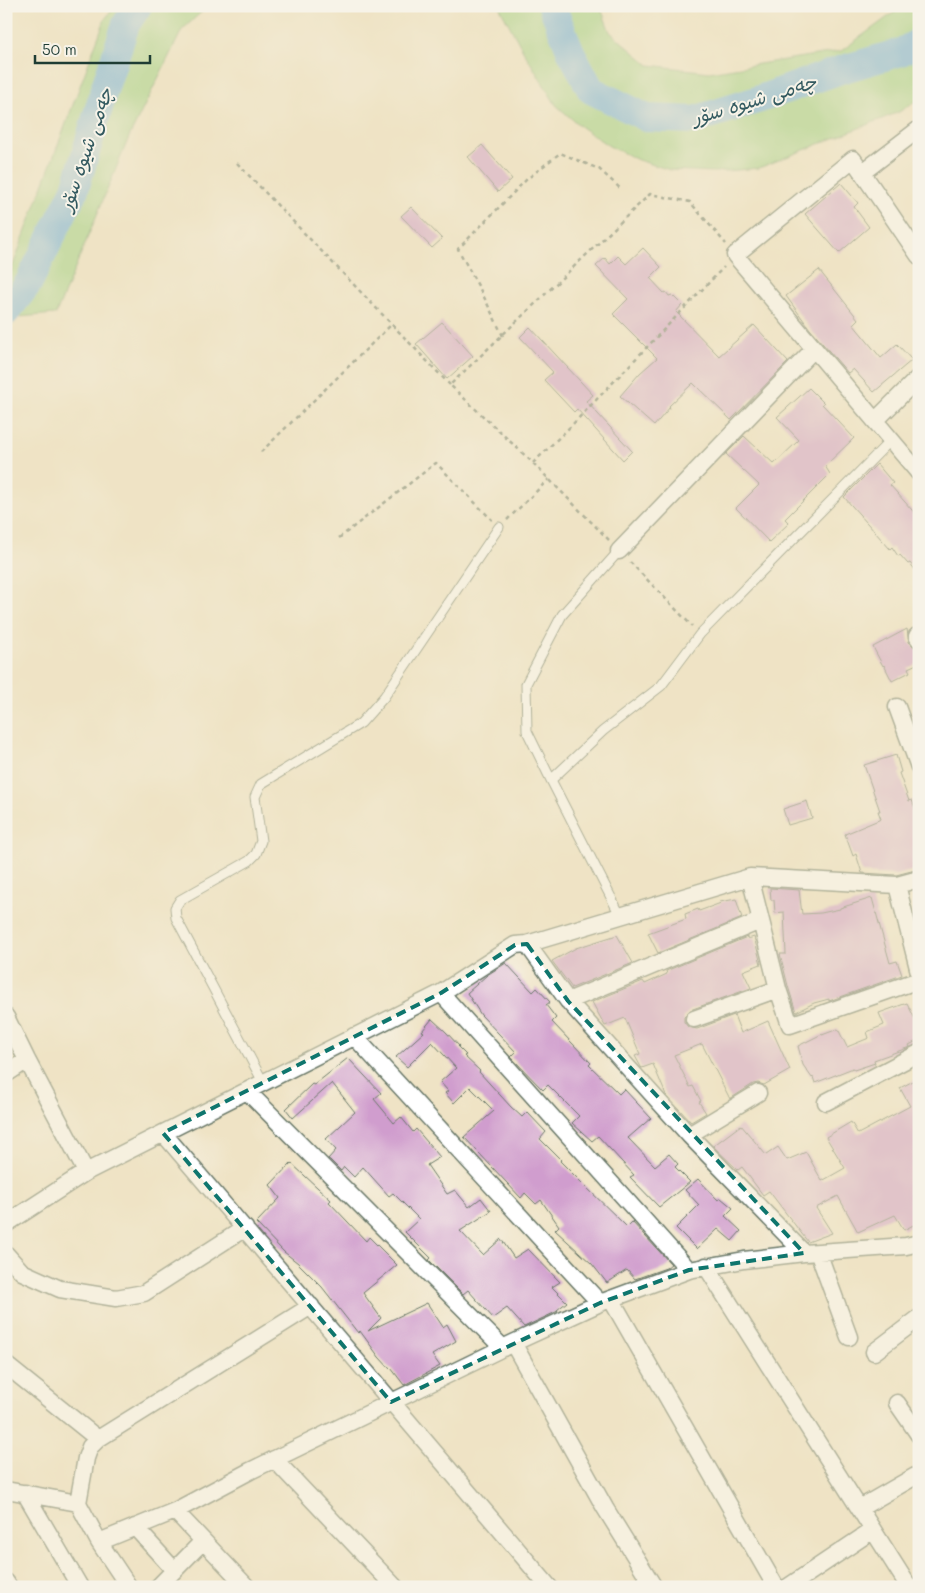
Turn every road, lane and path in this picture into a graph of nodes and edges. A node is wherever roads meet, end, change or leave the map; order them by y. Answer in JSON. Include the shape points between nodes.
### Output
{"nodes":[{"id":1,"x":919,"y":129,"type":"edge"},
{"id":2,"x":238,"y":164,"type":"dead end"},
{"id":3,"x":863,"y":172,"type":"junction"},
{"id":4,"x":622,"y":190,"type":"dead end"},
{"id":5,"x":735,"y":255,"type":"junction"},
{"id":6,"x":919,"y":256,"type":"edge"},
{"id":7,"x":392,"y":324,"type":"junction"},
{"id":8,"x":503,"y":336,"type":"junction"},
{"id":9,"x":814,"y":349,"type":"junction"},
{"id":10,"x":919,"y":377,"type":"edge"},
{"id":11,"x":450,"y":385,"type":"junction"},
{"id":12,"x":875,"y":421,"type":"junction"},
{"id":13,"x":891,"y":440,"type":"junction"},
{"id":14,"x":261,"y":452,"type":"dead end"},
{"id":15,"x":919,"y":473,"type":"edge"},
{"id":16,"x":549,"y":479,"type":"dead end"},
{"id":17,"x":500,"y":527,"type":"junction"},
{"id":18,"x":340,"y":538,"type":"dead end"},
{"id":19,"x":619,"y":550,"type":"joint"},
{"id":20,"x":897,"y":707,"type":"dead end"},
{"id":21,"x":919,"y":767,"type":"edge"},
{"id":22,"x":551,"y":780,"type":"junction"},
{"id":23,"x":750,"y":877,"type":"junction"},
{"id":24,"x":919,"y":879,"type":"edge"},
{"id":25,"x":897,"y":885,"type":"junction"},
{"id":26,"x":620,"y":915,"type":"junction"},
{"id":27,"x":760,"y":921,"type":"junction"},
{"id":28,"x":527,"y":944,"type":"junction"},
{"id":29,"x":919,"y":972,"type":"edge"},
{"id":30,"x":919,"y":980,"type":"edge"},
{"id":31,"x":778,"y":989,"type":"junction"},
{"id":32,"x":441,"y":993,"type":"junction"},
{"id":33,"x":568,"y":1001,"type":"junction"},
{"id":34,"x":6,"y":1016,"type":"edge"},
{"id":35,"x":694,"y":1019,"type":"dead end"},
{"id":36,"x":354,"y":1036,"type":"junction"},
{"id":37,"x":919,"y":1053,"type":"edge"},
{"id":38,"x":27,"y":1060,"type":"junction"},
{"id":39,"x":6,"y":1074,"type":"edge"},
{"id":40,"x":263,"y":1082,"type":"junction"},
{"id":41,"x":247,"y":1091,"type":"junction"},
{"id":42,"x":758,"y":1093,"type":"dead end"},
{"id":43,"x":826,"y":1102,"type":"dead end"},
{"id":44,"x":163,"y":1133,"type":"junction"},
{"id":45,"x":690,"y":1135,"type":"junction"},
{"id":46,"x":86,"y":1172,"type":"junction"},
{"id":47,"x":6,"y":1224,"type":"edge"},
{"id":48,"x":245,"y":1228,"type":"junction"},
{"id":49,"x":919,"y":1243,"type":"edge"},
{"id":50,"x":811,"y":1253,"type":"junction"},
{"id":51,"x":6,"y":1254,"type":"edge"},
{"id":52,"x":706,"y":1266,"type":"junction"},
{"id":53,"x":689,"y":1270,"type":"junction"},
{"id":54,"x":605,"y":1301,"type":"junction"},
{"id":55,"x":311,"y":1306,"type":"junction"},
{"id":56,"x":919,"y":1318,"type":"edge"},
{"id":57,"x":848,"y":1337,"type":"dead end"},
{"id":58,"x":508,"y":1345,"type":"junction"},
{"id":59,"x":874,"y":1352,"type":"dead end"},
{"id":60,"x":6,"y":1365,"type":"edge"},
{"id":61,"x":391,"y":1402,"type":"junction"},
{"id":62,"x":897,"y":1403,"type":"dead end"},
{"id":63,"x":919,"y":1435,"type":"edge"},
{"id":64,"x":98,"y":1439,"type":"junction"},
{"id":65,"x":274,"y":1460,"type":"junction"},
{"id":66,"x":919,"y":1474,"type":"edge"},
{"id":67,"x":6,"y":1490,"type":"edge"},
{"id":68,"x":25,"y":1493,"type":"junction"},
{"id":69,"x":78,"y":1504,"type":"junction"},
{"id":70,"x":860,"y":1508,"type":"junction"},
{"id":71,"x":175,"y":1511,"type":"junction"},
{"id":72,"x":135,"y":1527,"type":"junction"},
{"id":73,"x":873,"y":1530,"type":"junction"},
{"id":74,"x":203,"y":1540,"type":"junction"},
{"id":75,"x":99,"y":1542,"type":"junction"},
{"id":76,"x":174,"y":1570,"type":"junction"},
{"id":77,"x":6,"y":1582,"type":"edge"},
{"id":78,"x":9,"y":1587,"type":"edge"},
{"id":79,"x":80,"y":1587,"type":"edge"},
{"id":80,"x":129,"y":1587,"type":"edge"},
{"id":81,"x":158,"y":1587,"type":"edge"},
{"id":82,"x":247,"y":1587,"type":"edge"},
{"id":83,"x":395,"y":1587,"type":"edge"},
{"id":84,"x":550,"y":1587,"type":"edge"},
{"id":85,"x":654,"y":1587,"type":"edge"},
{"id":86,"x":776,"y":1587,"type":"edge"},
{"id":87,"x":788,"y":1587,"type":"edge"},
{"id":88,"x":909,"y":1587,"type":"edge"}],
"edges":[{"from":1,"to":3,"type":"street"},
{"from":2,"to":7,"type":"path"},
{"from":3,"to":5,"type":"street","via":[[853,159]]},
{"from":3,"to":6,"type":"street"},
{"from":4,"to":8,"type":"path","via":[[598,169],[560,153],[527,179],[458,249]]},
{"from":5,"to":8,"type":"path","via":[[690,202],[650,194]]},
{"from":5,"to":9,"type":"street"},
{"from":5,"to":11,"type":"path","via":[[533,463]]},
{"from":7,"to":11,"type":"path"},
{"from":7,"to":14,"type":"path"},
{"from":8,"to":11,"type":"path"},
{"from":9,"to":12,"type":"street"},
{"from":9,"to":19,"type":"street"},
{"from":10,"to":12,"type":"street"},
{"from":12,"to":13,"type":"street"},
{"from":13,"to":15,"type":"street"},
{"from":13,"to":22,"type":"lane","via":[[700,634],[661,686],[603,731]]},
{"from":16,"to":17,"type":"path"},
{"from":17,"to":18,"type":"path","via":[[436,463]]},
{"from":17,"to":40,"type":"lane","via":[[384,697],[361,723],[261,784],[254,797],[261,841],[256,854],[180,900],[175,908],[176,918]]},
{"from":19,"to":22,"type":"lane","via":[[562,615],[526,684],[527,731]]},
{"from":20,"to":21,"type":"street"},
{"from":22,"to":26,"type":"lane"},
{"from":23,"to":25,"type":"street"},
{"from":23,"to":26,"type":"street"},
{"from":23,"to":27,"type":"street"},
{"from":24,"to":25,"type":"street"},
{"from":25,"to":29,"type":"street"},
{"from":26,"to":28,"type":"street"},
{"from":27,"to":31,"type":"street"},
{"from":27,"to":33,"type":"street"},
{"from":28,"to":32,"type":"street","via":[[515,945]]},
{"from":28,"to":33,"type":"street"},
{"from":30,"to":31,"type":"street","via":[[790,1025]]},
{"from":31,"to":35,"type":"street"},
{"from":32,"to":36,"type":"street"},
{"from":32,"to":53,"type":"street"},
{"from":33,"to":45,"type":"street"},
{"from":34,"to":38,"type":"street"},
{"from":36,"to":40,"type":"street"},
{"from":36,"to":54,"type":"street"},
{"from":37,"to":43,"type":"street"},
{"from":38,"to":39,"type":"street"},
{"from":38,"to":46,"type":"street"},
{"from":40,"to":41,"type":"street"},
{"from":41,"to":44,"type":"street"},
{"from":41,"to":58,"type":"street"},
{"from":42,"to":45,"type":"street"},
{"from":44,"to":46,"type":"street"},
{"from":44,"to":48,"type":"street"},
{"from":45,"to":50,"type":"street"},
{"from":46,"to":47,"type":"street"},
{"from":48,"to":51,"type":"street","via":[[144,1293],[116,1298],[60,1289],[22,1272]]},
{"from":48,"to":55,"type":"street"},
{"from":49,"to":50,"type":"street"},
{"from":50,"to":52,"type":"street"},
{"from":50,"to":57,"type":"street"},
{"from":52,"to":53,"type":"street"},
{"from":52,"to":70,"type":"street"},
{"from":53,"to":54,"type":"street"},
{"from":54,"to":58,"type":"street"},
{"from":54,"to":86,"type":"street"},
{"from":55,"to":61,"type":"street"},
{"from":55,"to":64,"type":"street"},
{"from":56,"to":59,"type":"street"},
{"from":58,"to":61,"type":"street"},
{"from":58,"to":85,"type":"street"},
{"from":60,"to":64,"type":"street"},
{"from":61,"to":65,"type":"street"},
{"from":61,"to":84,"type":"street"},
{"from":62,"to":63,"type":"street"},
{"from":64,"to":69,"type":"street","via":[[86,1458]]},
{"from":65,"to":71,"type":"street"},
{"from":65,"to":83,"type":"street"},
{"from":66,"to":70,"type":"street"},
{"from":67,"to":68,"type":"street"},
{"from":68,"to":69,"type":"street"},
{"from":68,"to":79,"type":"street"},
{"from":69,"to":75,"type":"street"},
{"from":70,"to":73,"type":"street"},
{"from":71,"to":72,"type":"street"},
{"from":71,"to":74,"type":"street"},
{"from":72,"to":75,"type":"street"},
{"from":72,"to":76,"type":"street"},
{"from":73,"to":87,"type":"street"},
{"from":73,"to":88,"type":"street"},
{"from":74,"to":76,"type":"street"},
{"from":74,"to":82,"type":"street"},
{"from":75,"to":80,"type":"street"},
{"from":76,"to":81,"type":"street"},
{"from":77,"to":78,"type":"street"}]}
